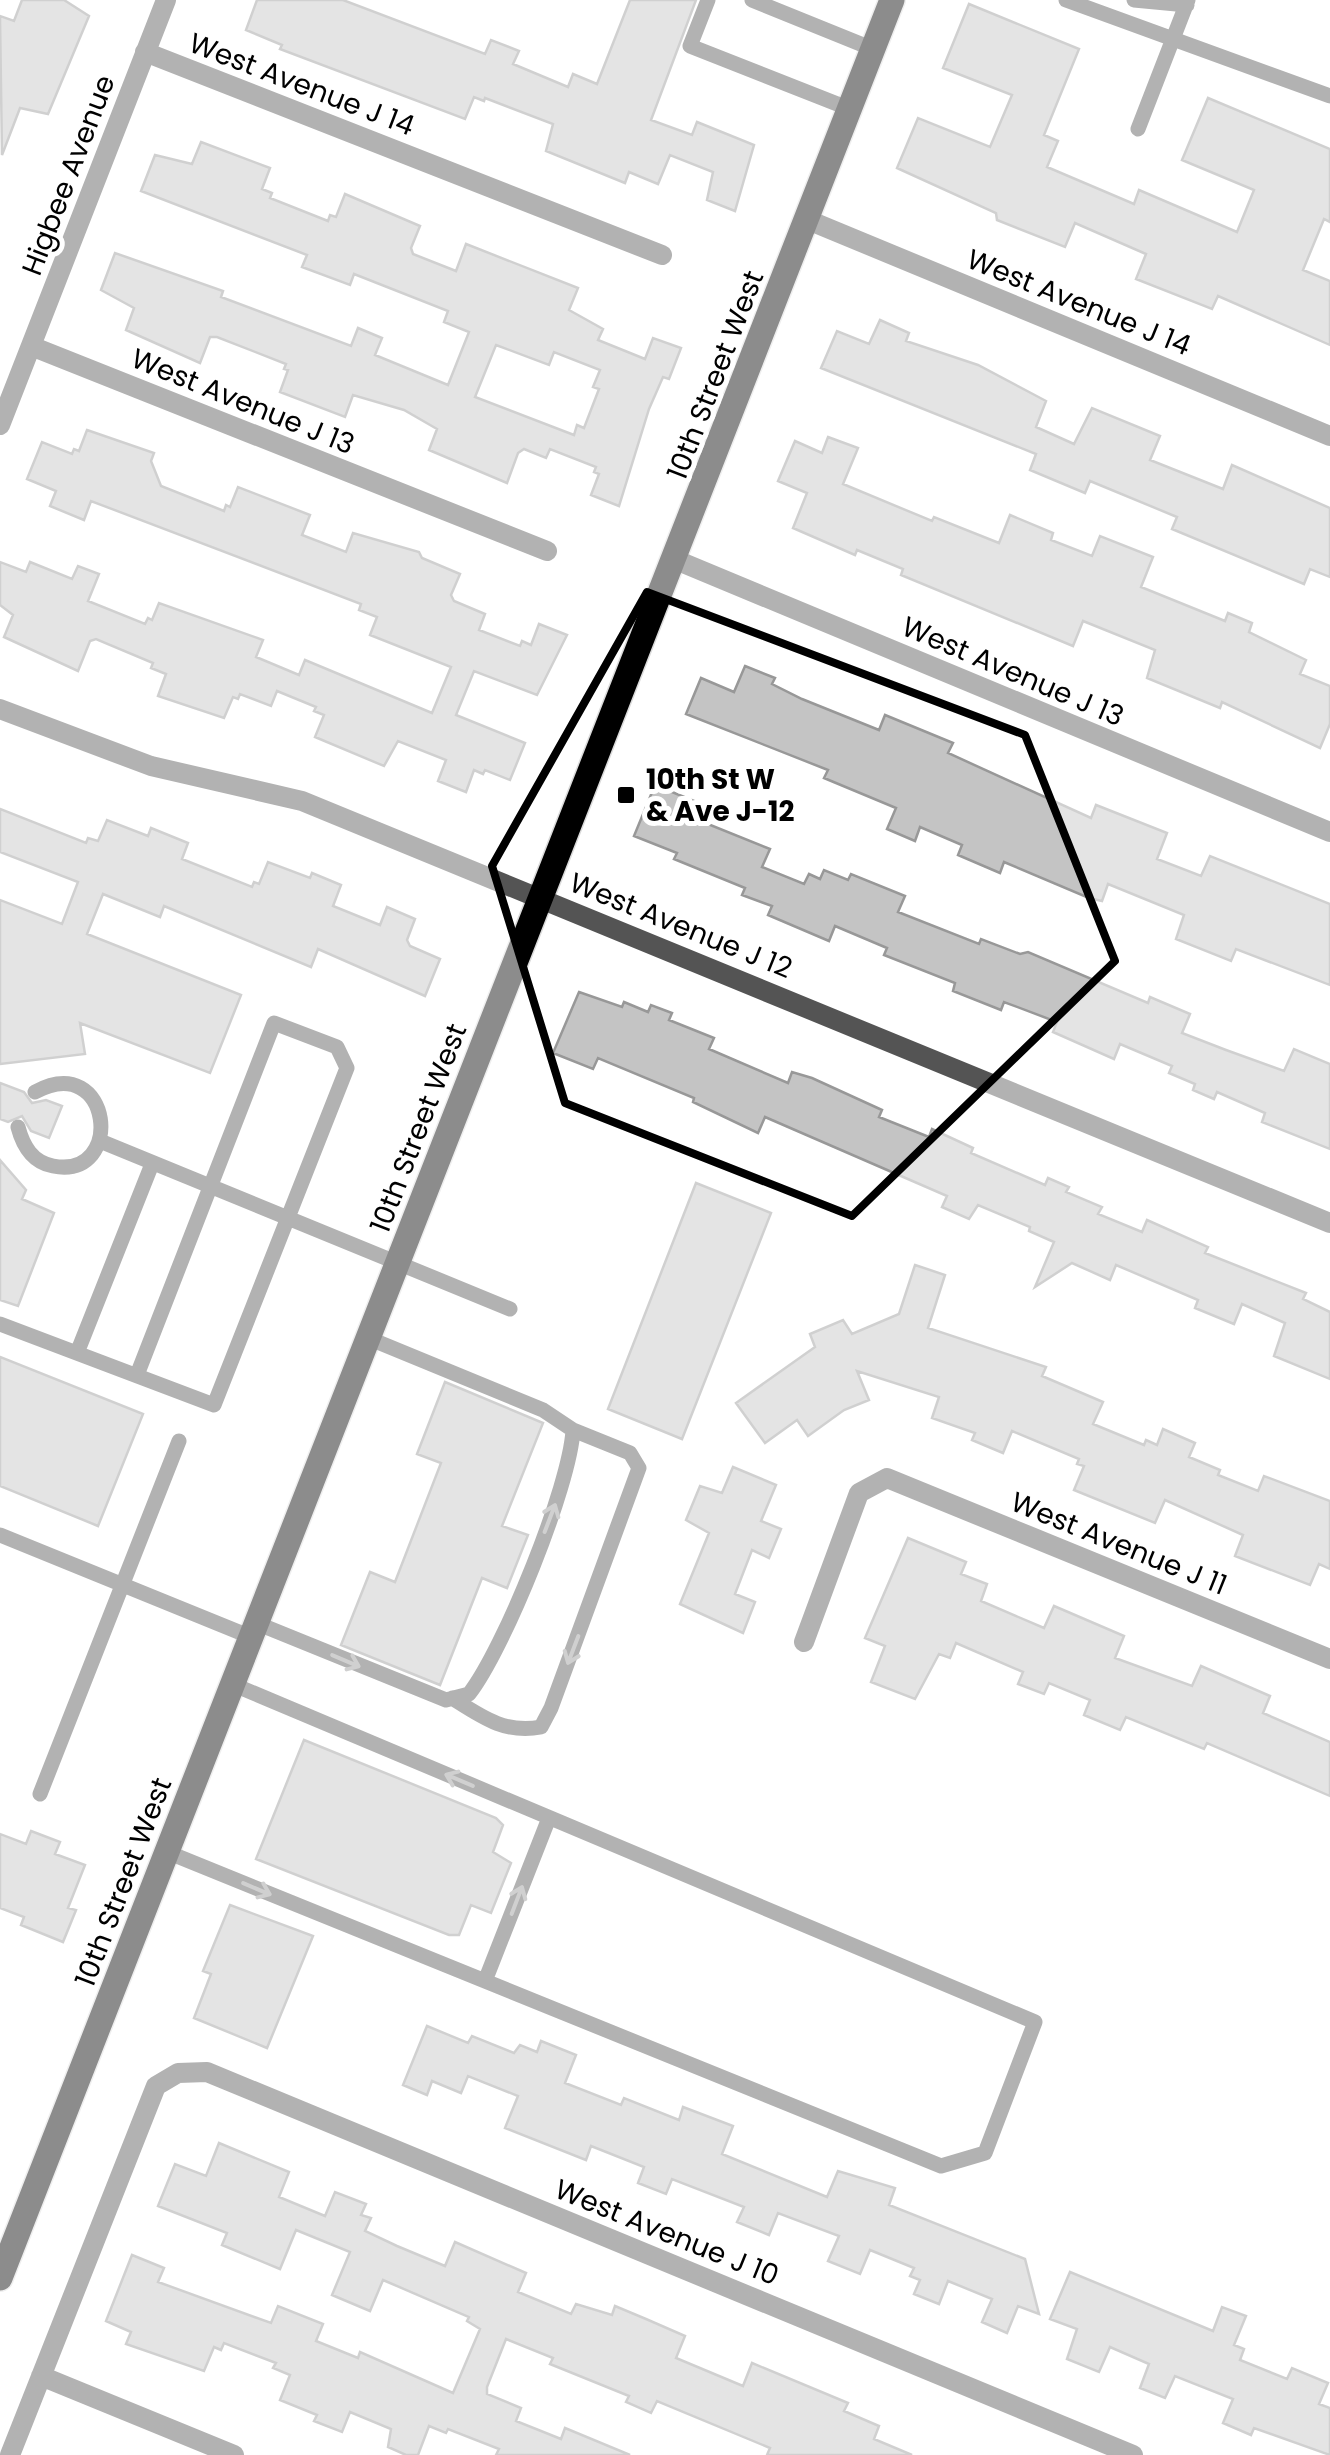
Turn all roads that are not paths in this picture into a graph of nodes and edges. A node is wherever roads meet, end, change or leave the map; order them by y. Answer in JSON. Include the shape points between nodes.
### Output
{"nodes":[{"id":1,"x":166,"y":0,"type":"edge"},
{"id":2,"x":708,"y":0,"type":"edge"},
{"id":3,"x":752,"y":0,"type":"edge"},
{"id":4,"x":892,"y":0,"type":"edge"},
{"id":5,"x":1066,"y":0,"type":"edge"},
{"id":6,"x":1134,"y":0,"type":"edge"},
{"id":7,"x":1187,"y":2,"type":"edge"},
{"id":8,"x":1174,"y":39,"type":"junction"},
{"id":9,"x":874,"y":49,"type":"junction"},
{"id":10,"x":145,"y":52,"type":"junction"},
{"id":11,"x":1330,"y":96,"type":"edge"},
{"id":12,"x":850,"y":109,"type":"junction"},
{"id":13,"x":1138,"y":130,"type":"dead end"},
{"id":14,"x":808,"y":220,"type":"junction"},
{"id":15,"x":662,"y":254,"type":"dead end"},
{"id":16,"x":31,"y":346,"type":"junction"},
{"id":17,"x":0,"y":425,"type":"edge"},
{"id":18,"x":1330,"y":436,"type":"edge"},
{"id":19,"x":547,"y":551,"type":"dead end"},
{"id":20,"x":676,"y":560,"type":"junction"},
{"id":21,"x":0,"y":709,"type":"edge"},
{"id":22,"x":1330,"y":832,"type":"edge"},
{"id":23,"x":540,"y":897,"type":"junction"},
{"id":24,"x":35,"y":1092,"type":"dead end"},
{"id":25,"x":18,"y":1128,"type":"dead end"},
{"id":26,"x":100,"y":1140,"type":"junction"},
{"id":27,"x":152,"y":1164,"type":"junction"},
{"id":28,"x":210,"y":1188,"type":"junction"},
{"id":29,"x":286,"y":1220,"type":"junction"},
{"id":30,"x":1330,"y":1222,"type":"edge"},
{"id":31,"x":397,"y":1264,"type":"junction"},
{"id":32,"x":510,"y":1309,"type":"dead end"},
{"id":33,"x":0,"y":1324,"type":"edge"},
{"id":34,"x":368,"y":1338,"type":"junction"},
{"id":35,"x":77,"y":1353,"type":"junction"},
{"id":36,"x":137,"y":1375,"type":"junction"},
{"id":37,"x":573,"y":1430,"type":"junction"},
{"id":38,"x":179,"y":1441,"type":"dead end"},
{"id":39,"x":0,"y":1535,"type":"edge"},
{"id":40,"x":122,"y":1586,"type":"junction"},
{"id":41,"x":254,"y":1630,"type":"junction"},
{"id":42,"x":804,"y":1642,"type":"dead end"},
{"id":43,"x":1330,"y":1659,"type":"edge"},
{"id":44,"x":232,"y":1684,"type":"junction"},
{"id":45,"x":452,"y":1698,"type":"junction"},
{"id":46,"x":40,"y":1794,"type":"dead end"},
{"id":47,"x":549,"y":1818,"type":"junction"},
{"id":48,"x":167,"y":1852,"type":"junction"},
{"id":49,"x":485,"y":1982,"type":"junction"},
{"id":50,"x":0,"y":2278,"type":"edge"},
{"id":51,"x":41,"y":2376,"type":"junction"},
{"id":52,"x":10,"y":2455,"type":"edge"},
{"id":53,"x":234,"y":2455,"type":"edge"},
{"id":54,"x":1133,"y":2455,"type":"edge"}],
"edges":[{"from":1,"to":10,"type":"street","name":"Higbee Avenue"},
{"from":2,"to":12,"type":"lane","via":[[690,46]]},
{"from":3,"to":9,"type":"lane"},
{"from":4,"to":9,"type":"main road","name":"10th Street West"},
{"from":5,"to":8,"type":"lane"},
{"from":6,"to":7,"type":"lane"},
{"from":7,"to":8,"type":"lane"},
{"from":8,"to":11,"type":"lane"},
{"from":8,"to":13,"type":"lane"},
{"from":9,"to":12,"type":"main road","name":"10th Street West"},
{"from":10,"to":15,"type":"street","name":"West Avenue J 14"},
{"from":10,"to":16,"type":"street","name":"Higbee Avenue"},
{"from":12,"to":14,"type":"main road","name":"10th Street West"},
{"from":14,"to":18,"type":"street","name":"West Avenue J 14"},
{"from":14,"to":20,"type":"main road","name":"10th Street West"},
{"from":16,"to":17,"type":"street","name":"Higbee Avenue"},
{"from":16,"to":19,"type":"street","name":"West Avenue J 13"},
{"from":20,"to":22,"type":"street","name":"West Avenue J 13"},
{"from":20,"to":23,"type":"main road","name":"10th Street West"},
{"from":21,"to":23,"type":"street","name":"West Avenue J 12","via":[[151,766],[302,801]]},
{"from":23,"to":30,"type":"street","name":"West Avenue J 12"},
{"from":23,"to":31,"type":"main road","name":"10th Street West"},
{"from":24,"to":26,"type":"lane","via":[[60,1083],[86,1092],[101,1114]]},
{"from":25,"to":26,"type":"lane","via":[[29,1154],[54,1166],[82,1162]]},
{"from":26,"to":27,"type":"lane"},
{"from":27,"to":28,"type":"lane"},
{"from":27,"to":35,"type":"lane"},
{"from":28,"to":29,"type":"lane"},
{"from":28,"to":29,"type":"lane","via":[[274,1023],[337,1047],[347,1068]]},
{"from":28,"to":36,"type":"lane"},
{"from":29,"to":31,"type":"lane"},
{"from":29,"to":36,"type":"lane","via":[[214,1405]]},
{"from":31,"to":32,"type":"lane"},
{"from":31,"to":34,"type":"main road","name":"10th Street West"},
{"from":33,"to":35,"type":"lane"},
{"from":34,"to":37,"type":"lane","via":[[543,1410]]},
{"from":34,"to":41,"type":"main road","name":"10th Street West"},
{"from":35,"to":36,"type":"lane"},
{"from":45,"to":37,"type":"lane","one_way":true,"via":[[469,1694],[479,1681],[520,1593],[554,1508]]},
{"from":37,"to":45,"type":"lane","one_way":true,"via":[[630,1453],[639,1468],[551,1708],[542,1727],[521,1731],[492,1724]]},
{"from":38,"to":40,"type":"lane"},
{"from":39,"to":40,"type":"lane"},
{"from":40,"to":41,"type":"lane"},
{"from":40,"to":46,"type":"lane"},
{"from":41,"to":44,"type":"main road","name":"10th Street West"},
{"from":41,"to":45,"type":"lane","one_way":true},
{"from":42,"to":43,"type":"street","name":"West Avenue J 11","via":[[859,1493],[887,1478]]},
{"from":47,"to":44,"type":"lane","one_way":true},
{"from":44,"to":48,"type":"main road","name":"10th Street West"},
{"from":49,"to":47,"type":"lane","one_way":true},
{"from":47,"to":49,"type":"lane","via":[[1035,2022],[985,2153],[942,2166]]},
{"from":48,"to":49,"type":"lane","one_way":true},
{"from":48,"to":50,"type":"main road","name":"10th Street West"},
{"from":51,"to":52,"type":"street"},
{"from":51,"to":53,"type":"street"},
{"from":51,"to":54,"type":"street","name":"West Avenue J 10","via":[[156,2086],[178,2073],[207,2072]]}]}
